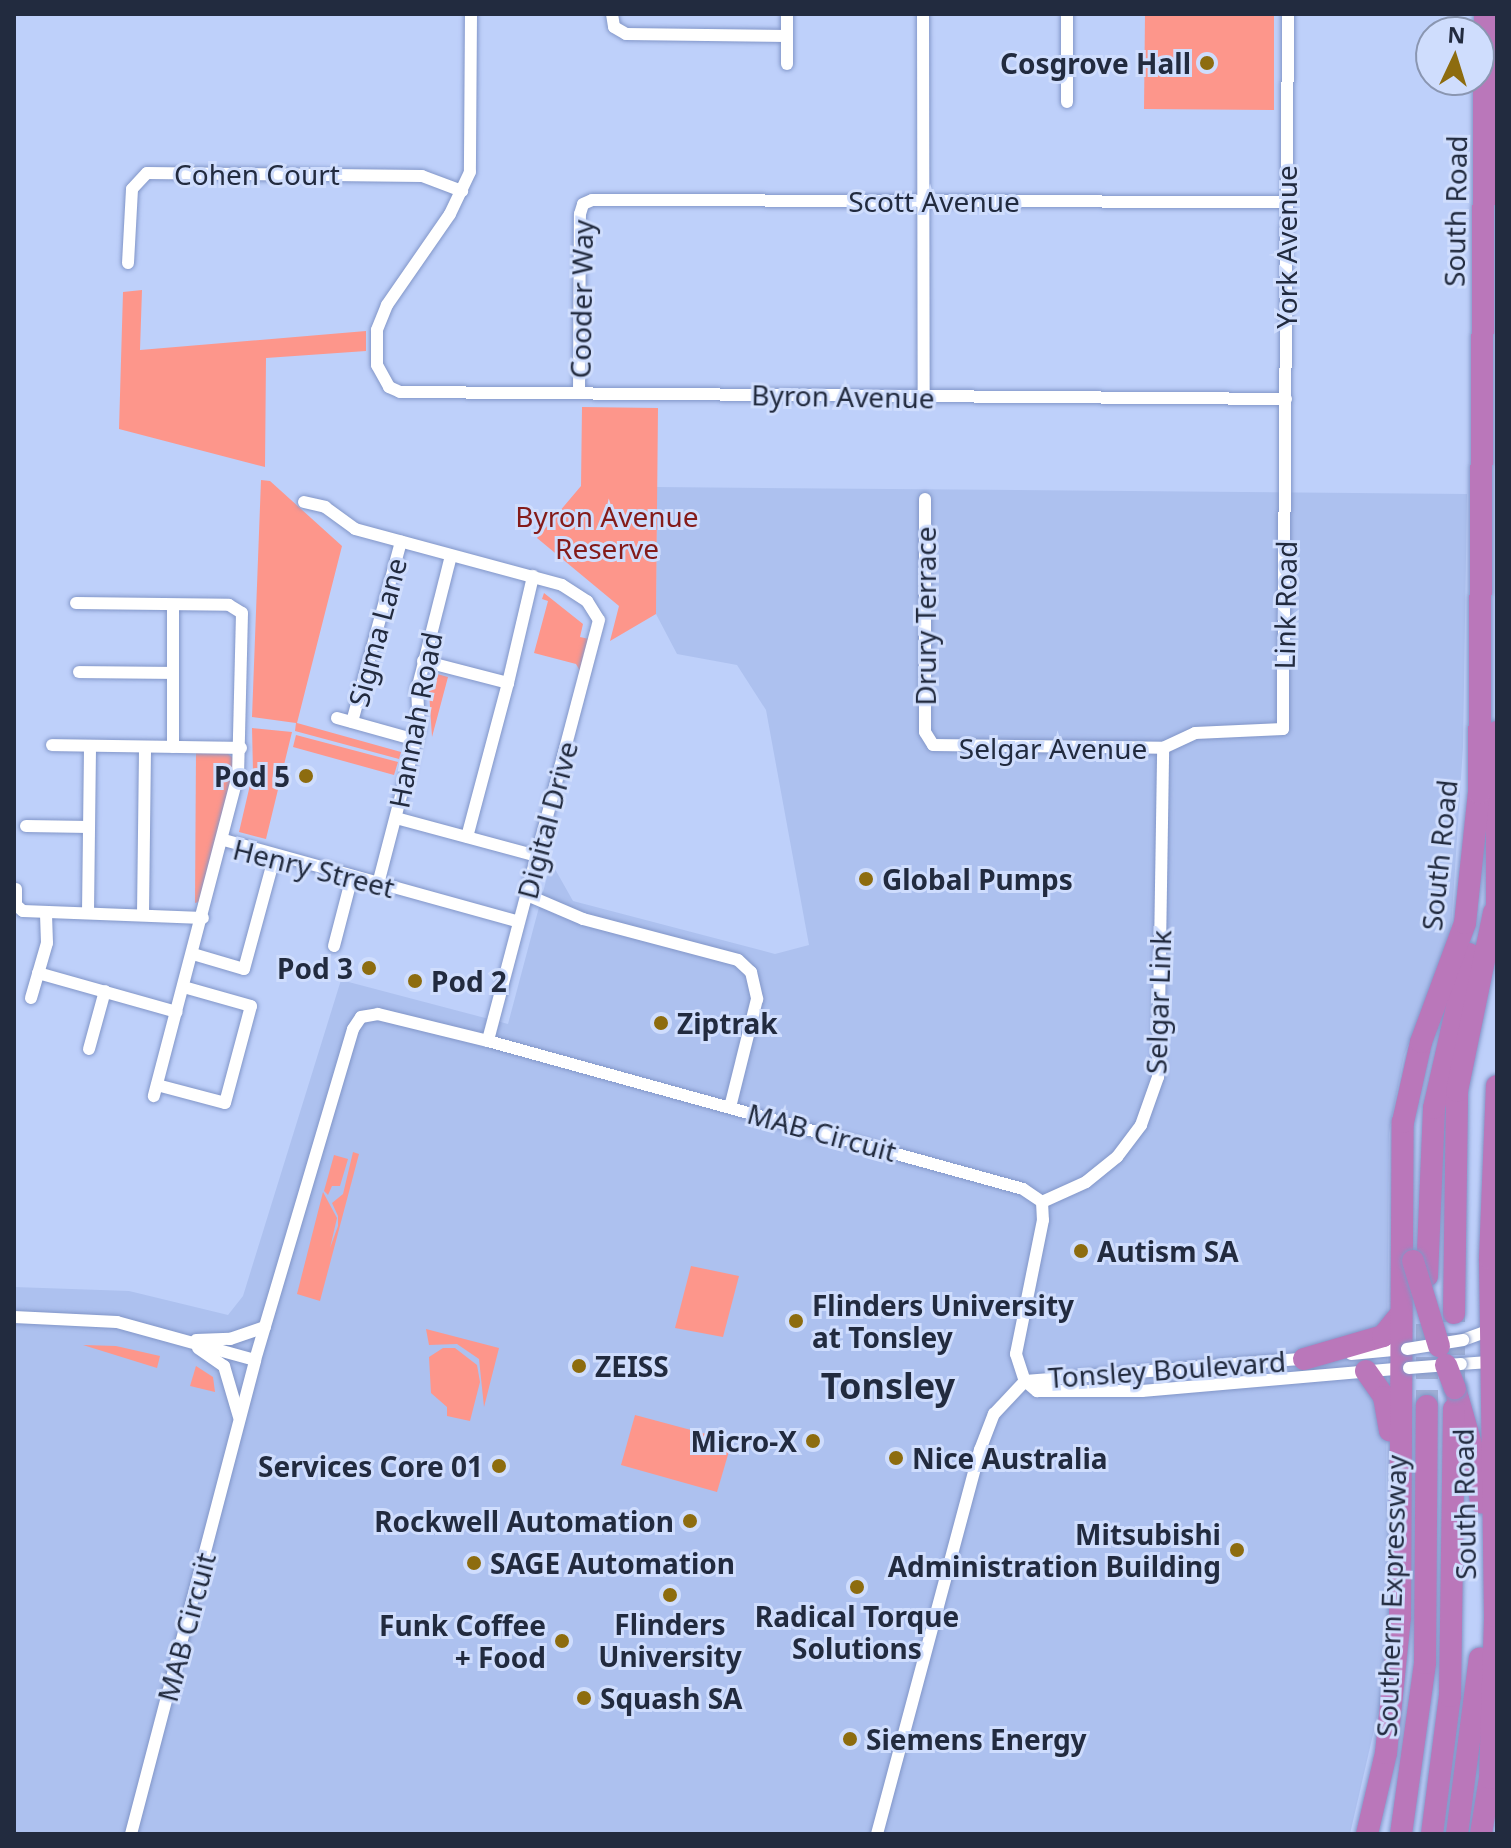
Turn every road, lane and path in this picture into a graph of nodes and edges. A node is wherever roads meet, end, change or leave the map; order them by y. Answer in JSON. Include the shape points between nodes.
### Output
{"nodes":[{"id":1,"x":471,"y":14,"type":"edge"},
{"id":2,"x":612,"y":14,"type":"edge"},
{"id":3,"x":787,"y":14,"type":"edge"},
{"id":4,"x":923,"y":14,"type":"edge"},
{"id":5,"x":1067,"y":14,"type":"edge"},
{"id":6,"x":1288,"y":14,"type":"edge"},
{"id":7,"x":1485,"y":14,"type":"edge"},
{"id":8,"x":787,"y":36,"type":"junction"},
{"id":9,"x":787,"y":64,"type":"dead end"},
{"id":10,"x":1067,"y":102,"type":"dead end"},
{"id":11,"x":1491,"y":127,"type":"edge"},
{"id":12,"x":462,"y":191,"type":"junction"},
{"id":13,"x":924,"y":202,"type":"junction"},
{"id":14,"x":1286,"y":202,"type":"junction"},
{"id":15,"x":583,"y":204,"type":"joint"},
{"id":16,"x":128,"y":263,"type":"dead end"},
{"id":17,"x":579,"y":393,"type":"junction"},
{"id":18,"x":1490,"y":394,"type":"edge"},
{"id":19,"x":924,"y":397,"type":"junction"},
{"id":20,"x":1286,"y":399,"type":"junction"},
{"id":21,"x":1287,"y":480,"type":"joint"},
{"id":22,"x":925,"y":499,"type":"dead end"},
{"id":23,"x":304,"y":502,"type":"dead end"},
{"id":24,"x":401,"y":542,"type":"junction"},
{"id":25,"x":451,"y":556,"type":"junction"},
{"id":26,"x":533,"y":576,"type":"junction"},
{"id":27,"x":1489,"y":593,"type":"edge"},
{"id":28,"x":76,"y":603,"type":"dead end"},
{"id":29,"x":173,"y":605,"type":"junction"},
{"id":30,"x":423,"y":661,"type":"junction"},
{"id":31,"x":79,"y":672,"type":"dead end"},
{"id":32,"x":173,"y":673,"type":"junction"},
{"id":33,"x":508,"y":683,"type":"junction"},
{"id":34,"x":337,"y":718,"type":"dead end"},
{"id":35,"x":352,"y":722,"type":"junction"},
{"id":36,"x":1283,"y":729,"type":"joint"},
{"id":37,"x":925,"y":732,"type":"joint"},
{"id":38,"x":1497,"y":732,"type":"edge"},
{"id":39,"x":416,"y":740,"type":"junction"},
{"id":40,"x":52,"y":745,"type":"dead end"},
{"id":41,"x":90,"y":746,"type":"junction"},
{"id":42,"x":145,"y":747,"type":"junction"},
{"id":43,"x":173,"y":747,"type":"junction"},
{"id":44,"x":241,"y":748,"type":"junction"},
{"id":45,"x":1163,"y":748,"type":"junction"},
{"id":46,"x":1491,"y":787,"type":"edge"},
{"id":47,"x":396,"y":818,"type":"junction"},
{"id":48,"x":26,"y":826,"type":"dead end"},
{"id":49,"x":89,"y":827,"type":"junction"},
{"id":50,"x":467,"y":837,"type":"junction"},
{"id":51,"x":224,"y":840,"type":"junction"},
{"id":52,"x":275,"y":855,"type":"junction"},
{"id":53,"x":537,"y":856,"type":"junction"},
{"id":54,"x":352,"y":877,"type":"junction"},
{"id":55,"x":378,"y":884,"type":"junction"},
{"id":56,"x":16,"y":889,"type":"edge"},
{"id":57,"x":527,"y":895,"type":"junction"},
{"id":58,"x":46,"y":912,"type":"junction"},
{"id":59,"x":88,"y":912,"type":"junction"},
{"id":60,"x":143,"y":914,"type":"junction"},
{"id":61,"x":203,"y":918,"type":"junction"},
{"id":62,"x":1496,"y":919,"type":"edge"},
{"id":63,"x":519,"y":922,"type":"junction"},
{"id":64,"x":334,"y":946,"type":"dead end"},
{"id":65,"x":193,"y":954,"type":"junction"},
{"id":66,"x":38,"y":973,"type":"junction"},
{"id":67,"x":184,"y":987,"type":"junction"},
{"id":68,"x":105,"y":991,"type":"junction"},
{"id":69,"x":31,"y":998,"type":"dead end"},
{"id":70,"x":177,"y":1012,"type":"junction"},
{"id":71,"x":488,"y":1041,"type":"junction"},
{"id":72,"x":89,"y":1049,"type":"dead end"},
{"id":73,"x":1497,"y":1086,"type":"edge"},
{"id":74,"x":730,"y":1107,"type":"junction"},
{"id":75,"x":1401,"y":1188,"type":"junction"},
{"id":76,"x":1042,"y":1202,"type":"junction"},
{"id":77,"x":1420,"y":1268,"type":"junction"},
{"id":78,"x":1454,"y":1313,"type":"tunnel mouth"},
{"id":79,"x":1401,"y":1314,"type":"junction"},
{"id":80,"x":14,"y":1317,"type":"edge"},
{"id":81,"x":265,"y":1327,"type":"junction"},
{"id":82,"x":1494,"y":1329,"type":"edge"},
{"id":83,"x":185,"y":1340,"type":"junction"},
{"id":84,"x":1405,"y":1358,"type":"junction"},
{"id":85,"x":1448,"y":1358,"type":"junction"},
{"id":86,"x":1304,"y":1359,"type":"junction"},
{"id":87,"x":255,"y":1360,"type":"junction"},
{"id":88,"x":1492,"y":1362,"type":"junction"},
{"id":89,"x":1366,"y":1371,"type":"junction"},
{"id":90,"x":1025,"y":1381,"type":"junction"},
{"id":91,"x":1427,"y":1406,"type":"tunnel mouth"},
{"id":92,"x":1454,"y":1409,"type":"tunnel mouth"},
{"id":93,"x":240,"y":1420,"type":"junction"},
{"id":94,"x":1402,"y":1452,"type":"junction"},
{"id":95,"x":1386,"y":1753,"type":"junction"},
{"id":96,"x":1490,"y":1778,"type":"junction"},
{"id":97,"x":131,"y":1834,"type":"edge"},
{"id":98,"x":877,"y":1834,"type":"edge"},
{"id":99,"x":1367,"y":1834,"type":"edge"},
{"id":100,"x":1376,"y":1834,"type":"edge"},
{"id":101,"x":1401,"y":1834,"type":"edge"},
{"id":102,"x":1432,"y":1834,"type":"edge"},
{"id":103,"x":1457,"y":1834,"type":"edge"},
{"id":104,"x":1481,"y":1834,"type":"edge"},
{"id":105,"x":1491,"y":1834,"type":"edge"}],
"edges":[{"from":1,"to":12,"type":"street","via":[[470,172]]},
{"from":2,"to":8,"type":"street","via":[[614,27],[626,34]]},
{"from":3,"to":8,"type":"street"},
{"from":4,"to":13,"type":"street"},
{"from":5,"to":10,"type":"street"},
{"from":6,"to":14,"type":"street","name":"York Avenue"},
{"from":7,"to":11,"type":"highway","name":"South Road"},
{"from":8,"to":9,"type":"street"},
{"from":11,"to":18,"type":"highway","name":"South Road"},
{"from":12,"to":16,"type":"street","name":"Cohen Court","via":[[422,176],[147,173],[132,189]]},
{"from":12,"to":17,"type":"street","name":"Byron Avenue","via":[[387,305],[377,330],[382,381],[400,392]]},
{"from":13,"to":14,"type":"street","name":"Scott Avenue"},
{"from":13,"to":15,"type":"street","name":"Scott Avenue"},
{"from":13,"to":19,"type":"street"},
{"from":14,"to":20,"type":"street","name":"York Avenue"},
{"from":15,"to":17,"type":"street","name":"Cooder Way"},
{"from":17,"to":19,"type":"street","name":"Byron Avenue"},
{"from":18,"to":27,"type":"highway","name":"South Road"},
{"from":19,"to":20,"type":"street","name":"Byron Avenue"},
{"from":20,"to":21,"type":"street","name":"York Avenue"},
{"from":21,"to":36,"type":"street","name":"Link Road"},
{"from":22,"to":37,"type":"street","name":"Drury Terrace"},
{"from":23,"to":24,"type":"street","via":[[325,507],[355,529]]},
{"from":24,"to":25,"type":"street"},
{"from":24,"to":35,"type":"street","name":"Sigma Lane"},
{"from":25,"to":26,"type":"street"},
{"from":25,"to":30,"type":"street","name":"Hannah Road"},
{"from":26,"to":33,"type":"street"},
{"from":26,"to":53,"type":"street","name":"Digital Drive","via":[[576,591],[599,620]]},
{"from":27,"to":46,"type":"highway","name":"South Road"},
{"from":28,"to":29,"type":"street"},
{"from":29,"to":32,"type":"street"},
{"from":29,"to":44,"type":"street","via":[[229,605],[242,613]]},
{"from":30,"to":33,"type":"street"},
{"from":30,"to":39,"type":"street","name":"Hannah Road"},
{"from":31,"to":32,"type":"street"},
{"from":32,"to":43,"type":"street"},
{"from":33,"to":50,"type":"street"},
{"from":34,"to":35,"type":"street"},
{"from":35,"to":39,"type":"street"},
{"from":36,"to":45,"type":"street","name":"Selgar Avenue","via":[[1195,733]]},
{"from":37,"to":45,"type":"street","name":"Selgar Avenue","via":[[941,749]]},
{"from":38,"to":46,"type":"highway","name":"South Road"},
{"from":39,"to":47,"type":"street","name":"Hannah Road"},
{"from":40,"to":41,"type":"street"},
{"from":41,"to":42,"type":"street"},
{"from":41,"to":49,"type":"street"},
{"from":42,"to":43,"type":"street"},
{"from":42,"to":60,"type":"street"},
{"from":43,"to":44,"type":"street"},
{"from":44,"to":51,"type":"street"},
{"from":45,"to":76,"type":"street","name":"Selgar Link","via":[[1158,1077],[1141,1125],[1117,1157],[1086,1182]]},
{"from":46,"to":62,"type":"highway","name":"South Road"},
{"from":46,"to":75,"type":"highway","name":"South Road","via":[[1463,932],[1407,1093]]},
{"from":46,"to":77,"type":"highway","via":[[1476,914],[1440,1067]]},
{"from":47,"to":50,"type":"street"},
{"from":47,"to":55,"type":"street","name":"Hannah Road"},
{"from":48,"to":49,"type":"street"},
{"from":49,"to":59,"type":"street"},
{"from":50,"to":53,"type":"street"},
{"from":51,"to":52,"type":"street","name":"Henry Street"},
{"from":51,"to":61,"type":"street","name":"Henry Street"},
{"from":52,"to":54,"type":"street","name":"Henry Street"},
{"from":52,"to":65,"type":"street","via":[[244,969]]},
{"from":53,"to":57,"type":"street","name":"Digital Drive"},
{"from":54,"to":55,"type":"street","name":"Henry Street"},
{"from":54,"to":64,"type":"street"},
{"from":55,"to":63,"type":"street","name":"Henry Street"},
{"from":56,"to":58,"type":"street","via":[[16,905],[23,911]]},
{"from":57,"to":63,"type":"street","name":"Digital Drive"},
{"from":57,"to":74,"type":"street","via":[[583,919],[738,960],[751,972],[757,999]]},
{"from":58,"to":59,"type":"street"},
{"from":58,"to":66,"type":"street","via":[[47,943]]},
{"from":59,"to":60,"type":"street"},
{"from":60,"to":61,"type":"street"},
{"from":61,"to":65,"type":"street","name":"Henry Street"},
{"from":62,"to":78,"type":"highway","via":[[1457,1091]]},
{"from":63,"to":71,"type":"street","name":"Digital Drive"},
{"from":65,"to":67,"type":"street","name":"Henry Street"},
{"from":66,"to":68,"type":"street"},
{"from":66,"to":69,"type":"street"},
{"from":67,"to":70,"type":"street","name":"Henry Street"},
{"from":67,"to":70,"type":"street","name":"Henry Street","via":[[251,1006],[225,1103],[155,1090]]},
{"from":68,"to":70,"type":"street"},
{"from":68,"to":72,"type":"street"},
{"from":71,"to":74,"type":"street","name":"MAB Circuit"},
{"from":71,"to":81,"type":"street","name":"MAB Circuit","via":[[378,1014],[361,1017],[353,1029]]},
{"from":73,"to":82,"type":"highway","name":"South Road","via":[[1491,1152]]},
{"from":74,"to":76,"type":"street","name":"MAB Circuit","via":[[1010,1185]]},
{"from":75,"to":77,"type":"highway"},
{"from":75,"to":79,"type":"highway","name":"South Road"},
{"from":76,"to":90,"type":"street","via":[[1016,1341]]},
{"from":77,"to":85,"type":"highway","bridge":true},
{"from":79,"to":84,"type":"highway","name":"South Road"},
{"from":79,"to":86,"type":"highway","via":[[1383,1336]]},
{"from":80,"to":83,"type":"street","via":[[117,1322]]},
{"from":81,"to":83,"type":"street","via":[[230,1339]]},
{"from":81,"to":87,"type":"street","name":"MAB Circuit"},
{"from":82,"to":85,"type":"street","name":"Tonsley Boulevard","bridge":true,"via":[[1463,1340]]},
{"from":82,"to":88,"type":"highway","name":"South Road"},
{"from":83,"to":87,"type":"street"},
{"from":83,"to":93,"type":"street","via":[[224,1366]]},
{"from":84,"to":85,"type":"street","name":"Tonsley Boulevard","bridge":true},
{"from":84,"to":85,"type":"street","name":"Tonsley Boulevard","bridge":true},
{"from":84,"to":86,"type":"street","name":"Tonsley Boulevard"},
{"from":84,"to":89,"type":"street","name":"Tonsley Boulevard"},
{"from":84,"to":94,"type":"highway","name":"South Road"},
{"from":85,"to":88,"type":"street","name":"Tonsley Boulevard"},
{"from":85,"to":103,"type":"highway","bridge":true,"via":[[1480,1489],[1482,1617],[1472,1745]]},
{"from":86,"to":90,"type":"street","name":"Tonsley Boulevard"},
{"from":87,"to":93,"type":"street","name":"MAB Circuit"},
{"from":88,"to":96,"type":"highway","name":"South Road","via":[[1495,1616]]},
{"from":89,"to":90,"type":"street","name":"Tonsley Boulevard","via":[[1058,1395],[1037,1391]]},
{"from":89,"to":94,"type":"highway","via":[[1380,1388],[1392,1437]]},
{"from":90,"to":98,"type":"street","via":[[994,1414],[980,1450]]},
{"from":91,"to":101,"type":"highway","name":"Southern Expressway","via":[[1425,1663]]},
{"from":92,"to":102,"type":"highway","name":"Southern Expressway","via":[[1450,1696]]},
{"from":93,"to":97,"type":"street","name":"MAB Circuit"},
{"from":94,"to":95,"type":"highway","name":"South Road","via":[[1400,1618]]},
{"from":95,"to":99,"type":"highway","name":"South Road"},
{"from":95,"to":100,"type":"highway"},
{"from":96,"to":104,"type":"highway","name":"South Road"},
{"from":96,"to":105,"type":"highway","name":"South Road"}]}
